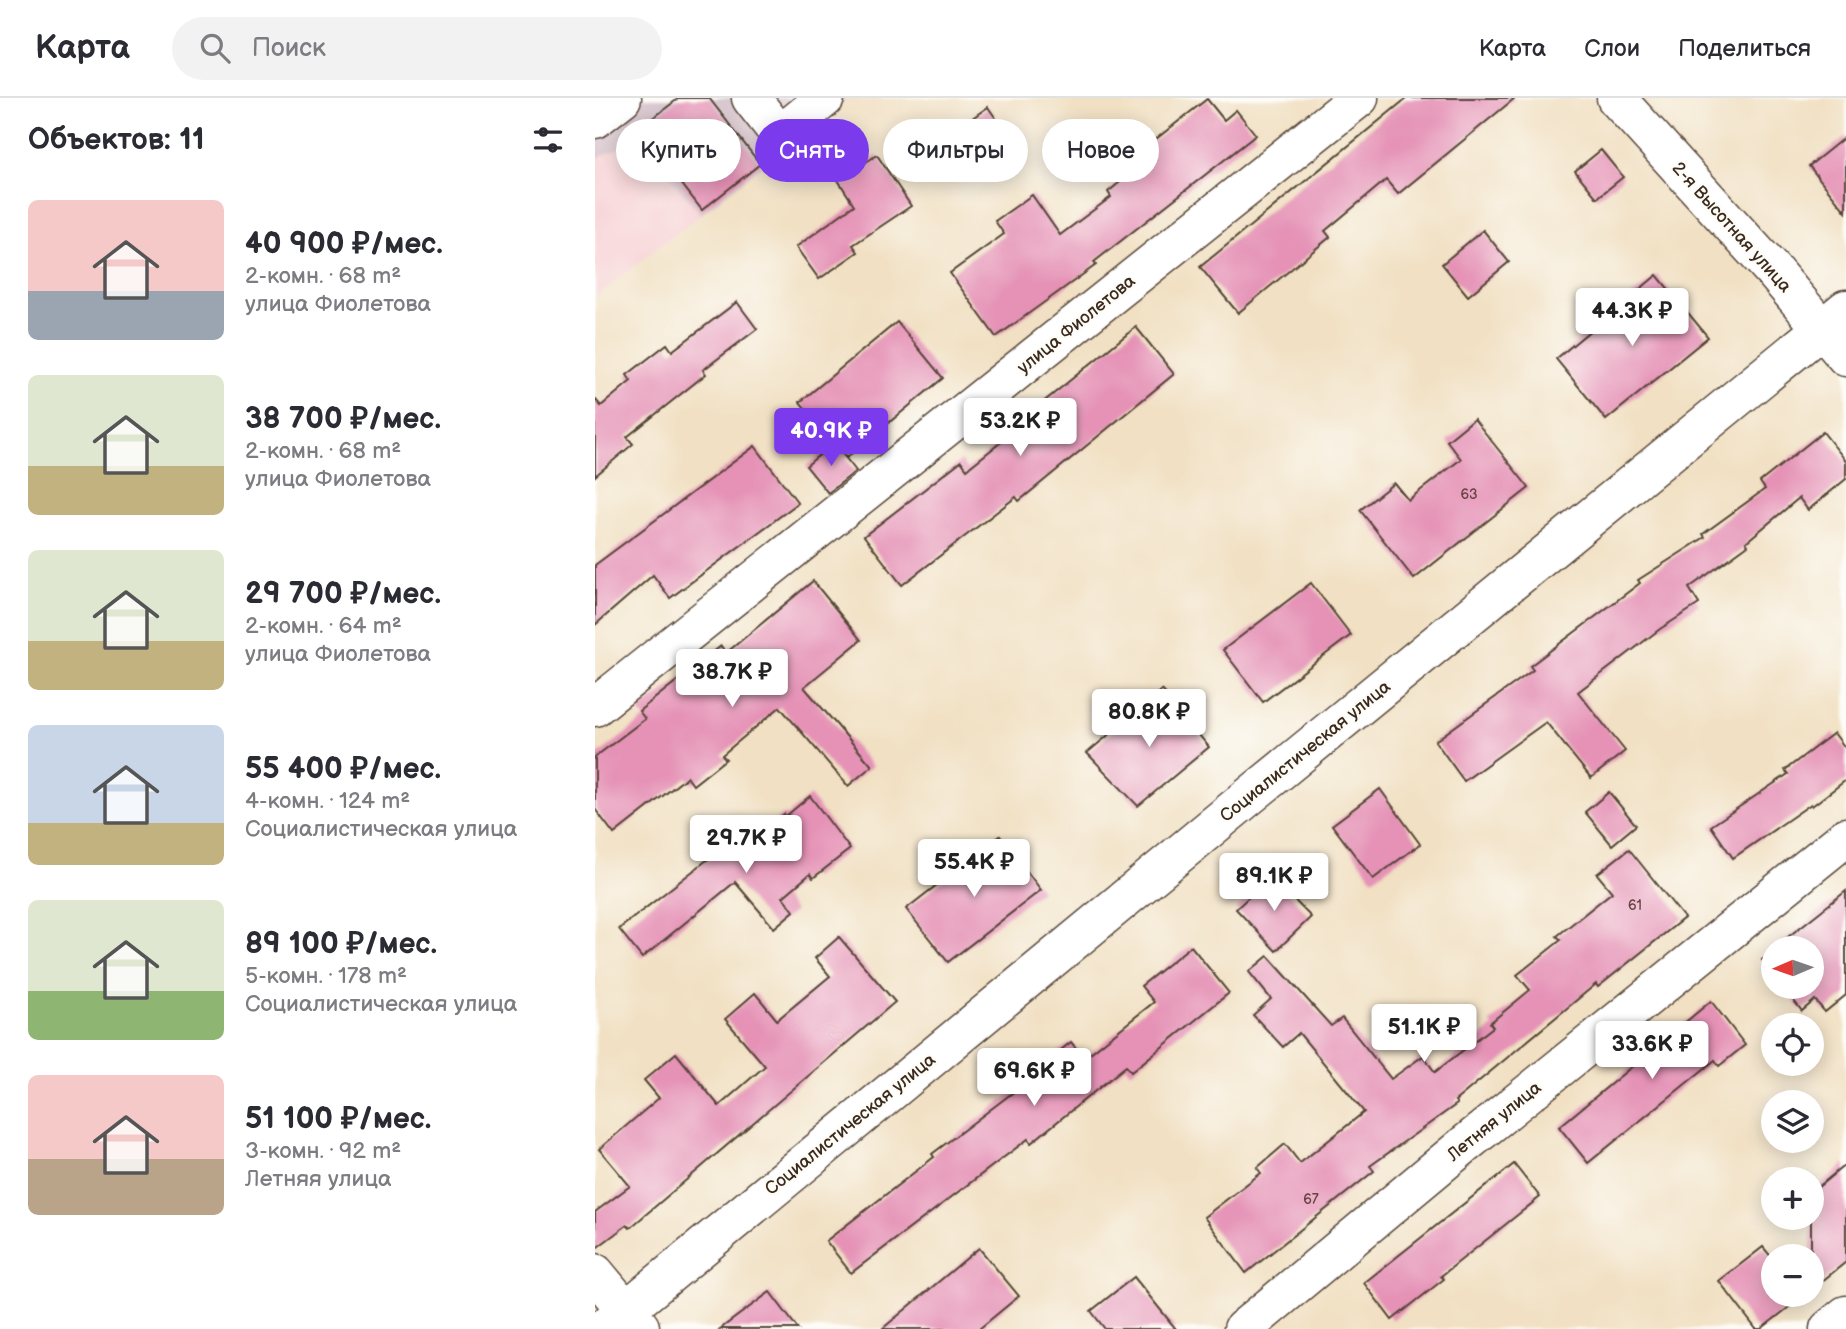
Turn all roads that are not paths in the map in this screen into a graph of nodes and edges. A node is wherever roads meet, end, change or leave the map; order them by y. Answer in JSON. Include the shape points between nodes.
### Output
{"nodes":[{"id":1,"x":622,"y":98,"type":"edge"},
{"id":2,"x":751,"y":98,"type":"edge"},
{"id":3,"x":825,"y":98,"type":"edge"},
{"id":4,"x":1359,"y":98,"type":"edge"},
{"id":5,"x":1616,"y":98,"type":"edge"},
{"id":6,"x":595,"y":118,"type":"edge"},
{"id":7,"x":1838,"y":331,"type":"edge"},
{"id":8,"x":595,"y":707,"type":"edge"},
{"id":9,"x":1846,"y":837,"type":"edge"},
{"id":10,"x":595,"y":1273,"type":"edge"},
{"id":11,"x":1846,"y":1315,"type":"edge"},
{"id":12,"x":623,"y":1322,"type":"edge"},
{"id":13,"x":1243,"y":1329,"type":"edge"},
{"id":14,"x":1829,"y":1329,"type":"edge"}],
"edges":[{"from":1,"to":6,"type":"street"},
{"from":2,"to":3,"type":"street","via":[[780,135]]},
{"from":4,"to":8,"type":"street","name":"улица Фиолетова"},
{"from":5,"to":7,"type":"street","name":"2-я Высотная улица"},
{"from":7,"to":12,"type":"street","name":"Социалистическая улица"},
{"from":9,"to":13,"type":"street","name":"Летняя улица"},
{"from":10,"to":12,"type":"street"},
{"from":11,"to":14,"type":"street"}]}
